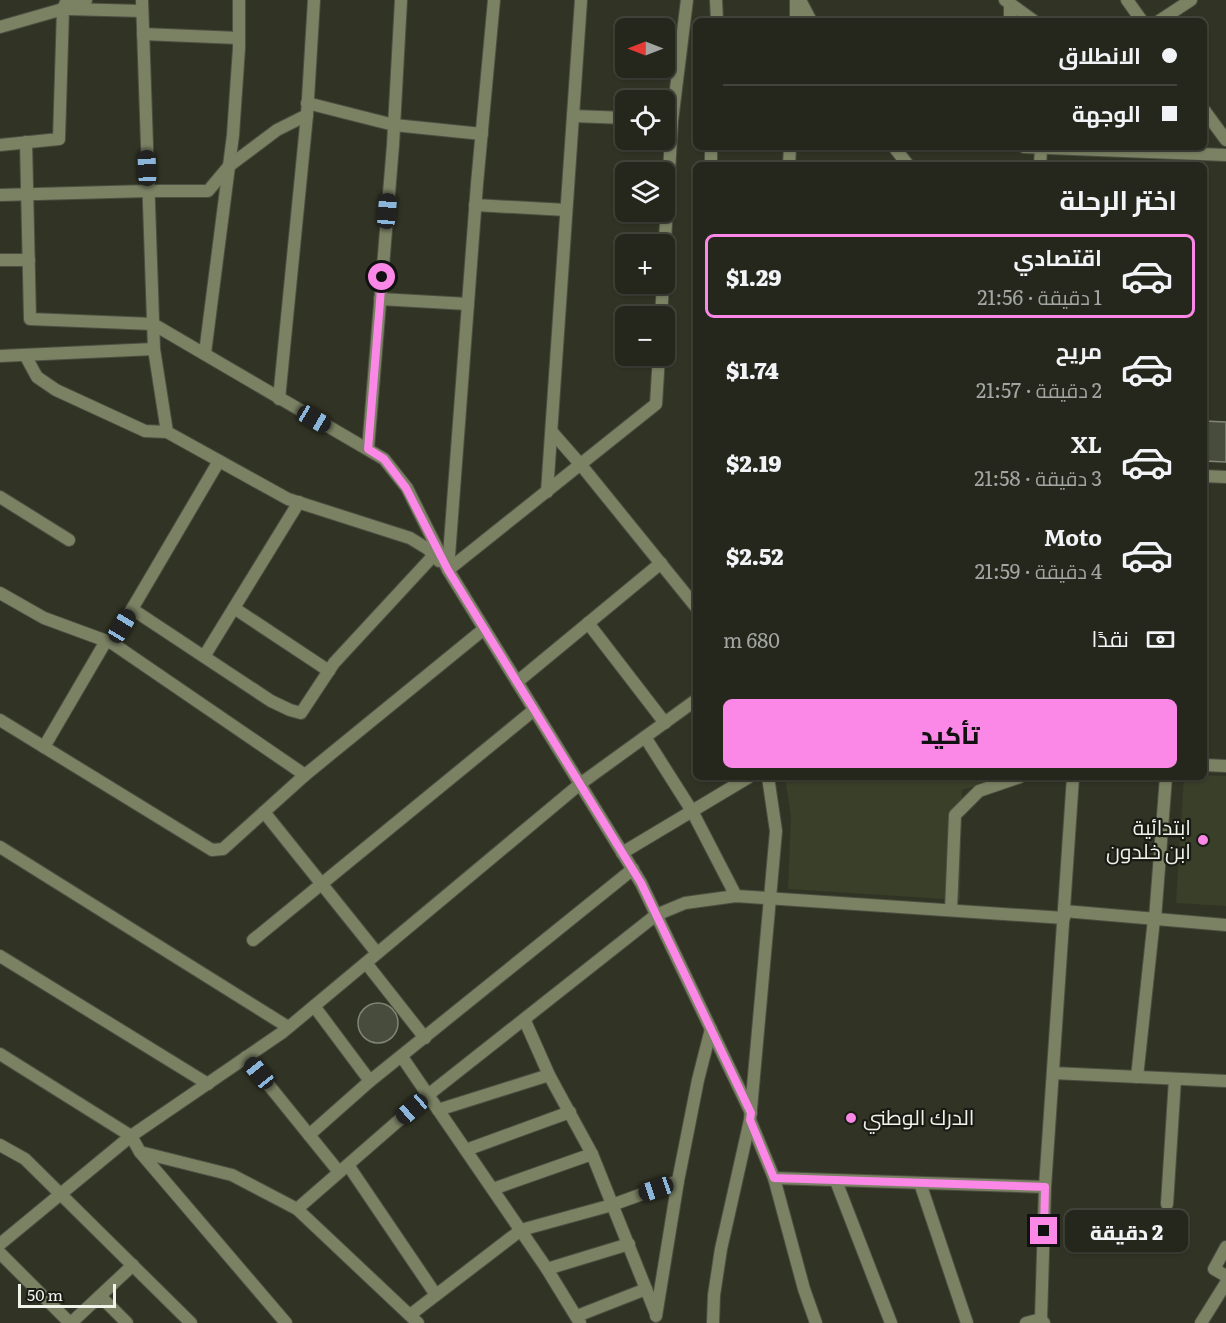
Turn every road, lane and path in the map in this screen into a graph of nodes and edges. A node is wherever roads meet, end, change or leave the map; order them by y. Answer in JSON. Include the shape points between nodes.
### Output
{"nodes":[{"id":1,"x":86,"y":0,"type":"edge"},
{"id":2,"x":239,"y":0,"type":"edge"},
{"id":3,"x":314,"y":0,"type":"edge"},
{"id":4,"x":401,"y":0,"type":"edge"},
{"id":5,"x":494,"y":0,"type":"edge"},
{"id":6,"x":581,"y":0,"type":"edge"},
{"id":7,"x":687,"y":0,"type":"edge"},
{"id":8,"x":716,"y":0,"type":"edge"},
{"id":9,"x":798,"y":0,"type":"edge"},
{"id":10,"x":1127,"y":0,"type":"edge"},
{"id":11,"x":1191,"y":0,"type":"edge"},
{"id":12,"x":1007,"y":3,"type":"edge"},
{"id":13,"x":65,"y":5,"type":"edge"},
{"id":14,"x":142,"y":6,"type":"edge"},
{"id":15,"x":717,"y":18,"type":"edge"},
{"id":16,"x":796,"y":18,"type":"edge"},
{"id":17,"x":810,"y":18,"type":"edge"},
{"id":18,"x":1010,"y":18,"type":"edge"},
{"id":19,"x":1030,"y":18,"type":"edge"},
{"id":20,"x":1140,"y":18,"type":"edge"},
{"id":21,"x":1164,"y":18,"type":"edge"},
{"id":22,"x":0,"y":27,"type":"edge"},
{"id":23,"x":143,"y":34,"type":"junction"},
{"id":24,"x":238,"y":38,"type":"junction"},
{"id":25,"x":673,"y":90,"type":"edge"},
{"id":26,"x":307,"y":109,"type":"junction"},
{"id":27,"x":1207,"y":114,"type":"edge"},
{"id":28,"x":573,"y":116,"type":"junction"},
{"id":29,"x":615,"y":118,"type":"edge"},
{"id":30,"x":394,"y":125,"type":"junction"},
{"id":31,"x":482,"y":134,"type":"junction"},
{"id":32,"x":1226,"y":140,"type":"edge"},
{"id":33,"x":26,"y":142,"type":"junction"},
{"id":34,"x":0,"y":145,"type":"edge"},
{"id":35,"x":667,"y":150,"type":"edge"},
{"id":36,"x":896,"y":150,"type":"edge"},
{"id":37,"x":1084,"y":150,"type":"edge"},
{"id":38,"x":1106,"y":151,"type":"junction"},
{"id":39,"x":1226,"y":155,"type":"edge"},
{"id":40,"x":1192,"y":160,"type":"edge"},
{"id":41,"x":906,"y":162,"type":"edge"},
{"id":42,"x":1106,"y":162,"type":"edge"},
{"id":43,"x":229,"y":166,"type":"junction"},
{"id":44,"x":148,"y":191,"type":"junction"},
{"id":45,"x":0,"y":195,"type":"edge"},
{"id":46,"x":27,"y":195,"type":"junction"},
{"id":47,"x":475,"y":205,"type":"junction"},
{"id":48,"x":566,"y":210,"type":"junction"},
{"id":49,"x":665,"y":234,"type":"edge"},
{"id":50,"x":0,"y":260,"type":"edge"},
{"id":51,"x":28,"y":260,"type":"junction"},
{"id":52,"x":380,"y":298,"type":"junction"},
{"id":53,"x":468,"y":304,"type":"junction"},
{"id":54,"x":153,"y":324,"type":"junction"},
{"id":55,"x":154,"y":350,"type":"junction"},
{"id":56,"x":205,"y":353,"type":"junction"},
{"id":57,"x":25,"y":355,"type":"junction"},
{"id":58,"x":0,"y":356,"type":"edge"},
{"id":59,"x":658,"y":366,"type":"edge"},
{"id":60,"x":279,"y":399,"type":"junction"},
{"id":61,"x":167,"y":432,"type":"junction"},
{"id":62,"x":552,"y":432,"type":"junction"},
{"id":63,"x":368,"y":449,"type":"junction"},
{"id":64,"x":219,"y":461,"type":"junction"},
{"id":65,"x":582,"y":465,"type":"junction"},
{"id":66,"x":1207,"y":476,"type":"edge"},
{"id":67,"x":1226,"y":477,"type":"edge"},
{"id":68,"x":547,"y":492,"type":"junction"},
{"id":69,"x":0,"y":497,"type":"edge"},
{"id":70,"x":299,"y":502,"type":"junction"},
{"id":71,"x":69,"y":540,"type":"dead end"},
{"id":72,"x":434,"y":555,"type":"junction"},
{"id":73,"x":661,"y":563,"type":"junction"},
{"id":74,"x":448,"y":570,"type":"junction"},
{"id":75,"x":0,"y":593,"type":"edge"},
{"id":76,"x":693,"y":603,"type":"edge"},
{"id":77,"x":234,"y":608,"type":"junction"},
{"id":78,"x":132,"y":609,"type":"junction"},
{"id":79,"x":588,"y":623,"type":"junction"},
{"id":80,"x":484,"y":629,"type":"junction"},
{"id":81,"x":109,"y":642,"type":"junction"},
{"id":82,"x":205,"y":656,"type":"junction"},
{"id":83,"x":329,"y":671,"type":"junction"},
{"id":84,"x":517,"y":682,"type":"junction"},
{"id":85,"x":693,"y":702,"type":"edge"},
{"id":86,"x":534,"y":710,"type":"junction"},
{"id":87,"x":0,"y":720,"type":"edge"},
{"id":88,"x":665,"y":723,"type":"junction"},
{"id":89,"x":645,"y":737,"type":"junction"},
{"id":90,"x":44,"y":747,"type":"junction"},
{"id":91,"x":1207,"y":765,"type":"edge"},
{"id":92,"x":1226,"y":766,"type":"edge"},
{"id":93,"x":305,"y":775,"type":"junction"},
{"id":94,"x":744,"y":780,"type":"edge"},
{"id":95,"x":768,"y":780,"type":"edge"},
{"id":96,"x":1011,"y":780,"type":"edge"},
{"id":97,"x":1073,"y":780,"type":"edge"},
{"id":98,"x":1166,"y":780,"type":"edge"},
{"id":99,"x":580,"y":784,"type":"junction"},
{"id":100,"x":692,"y":811,"type":"junction"},
{"id":101,"x":264,"y":812,"type":"junction"},
{"id":102,"x":0,"y":847,"type":"edge"},
{"id":103,"x":622,"y":853,"type":"junction"},
{"id":104,"x":633,"y":869,"type":"junction"},
{"id":105,"x":322,"y":884,"type":"junction"},
{"id":106,"x":736,"y":896,"type":"junction"},
{"id":107,"x":770,"y":898,"type":"junction"},
{"id":108,"x":951,"y":910,"type":"junction"},
{"id":109,"x":656,"y":915,"type":"junction"},
{"id":110,"x":1064,"y":915,"type":"junction"},
{"id":111,"x":1154,"y":919,"type":"junction"},
{"id":112,"x":1226,"y":925,"type":"edge"},
{"id":113,"x":253,"y":940,"type":"dead end"},
{"id":114,"x":377,"y":953,"type":"junction"},
{"id":115,"x":0,"y":956,"type":"edge"},
{"id":116,"x":366,"y":963,"type":"junction"},
{"id":117,"x":314,"y":1006,"type":"junction"},
{"id":118,"x":525,"y":1020,"type":"junction"},
{"id":119,"x":288,"y":1028,"type":"junction"},
{"id":120,"x":711,"y":1029,"type":"junction"},
{"id":121,"x":424,"y":1038,"type":"junction"},
{"id":122,"x":0,"y":1054,"type":"edge"},
{"id":123,"x":246,"y":1057,"type":"junction"},
{"id":124,"x":402,"y":1057,"type":"junction"},
{"id":125,"x":1053,"y":1073,"type":"junction"},
{"id":126,"x":549,"y":1075,"type":"junction"},
{"id":127,"x":1137,"y":1077,"type":"junction"},
{"id":128,"x":1175,"y":1079,"type":"junction"},
{"id":129,"x":370,"y":1081,"type":"junction"},
{"id":130,"x":1226,"y":1081,"type":"edge"},
{"id":131,"x":208,"y":1083,"type":"junction"},
{"id":132,"x":428,"y":1095,"type":"junction"},
{"id":133,"x":438,"y":1110,"type":"junction"},
{"id":134,"x":570,"y":1112,"type":"junction"},
{"id":135,"x":751,"y":1116,"type":"junction"},
{"id":136,"x":309,"y":1135,"type":"junction"},
{"id":137,"x":130,"y":1136,"type":"junction"},
{"id":138,"x":0,"y":1145,"type":"edge"},
{"id":139,"x":466,"y":1150,"type":"junction"},
{"id":140,"x":140,"y":1152,"type":"junction"},
{"id":141,"x":592,"y":1154,"type":"junction"},
{"id":142,"x":343,"y":1168,"type":"junction"},
{"id":143,"x":774,"y":1178,"type":"junction"},
{"id":144,"x":678,"y":1181,"type":"junction"},
{"id":145,"x":836,"y":1181,"type":"junction"},
{"id":146,"x":921,"y":1183,"type":"junction"},
{"id":147,"x":1045,"y":1187,"type":"junction"},
{"id":148,"x":493,"y":1189,"type":"junction"},
{"id":149,"x":60,"y":1193,"type":"junction"},
{"id":150,"x":612,"y":1204,"type":"junction"},
{"id":151,"x":1167,"y":1204,"type":"dead end"},
{"id":152,"x":297,"y":1209,"type":"junction"},
{"id":153,"x":521,"y":1230,"type":"junction"},
{"id":154,"x":0,"y":1244,"type":"edge"},
{"id":155,"x":629,"y":1244,"type":"junction"},
{"id":156,"x":1226,"y":1247,"type":"edge"},
{"id":157,"x":0,"y":1253,"type":"edge"},
{"id":158,"x":133,"y":1265,"type":"junction"},
{"id":159,"x":547,"y":1269,"type":"junction"},
{"id":160,"x":1226,"y":1276,"type":"edge"},
{"id":161,"x":1226,"y":1283,"type":"edge"},
{"id":162,"x":646,"y":1288,"type":"junction"},
{"id":163,"x":436,"y":1295,"type":"junction"},
{"id":164,"x":100,"y":1296,"type":"junction"},
{"id":165,"x":414,"y":1319,"type":"edge"},
{"id":166,"x":578,"y":1319,"type":"edge"},
{"id":167,"x":658,"y":1319,"type":"edge"},
{"id":168,"x":1043,"y":1321,"type":"edge"},
{"id":169,"x":71,"y":1323,"type":"edge"},
{"id":170,"x":127,"y":1323,"type":"edge"},
{"id":171,"x":191,"y":1323,"type":"edge"},
{"id":172,"x":286,"y":1323,"type":"edge"},
{"id":173,"x":713,"y":1323,"type":"edge"},
{"id":174,"x":816,"y":1323,"type":"edge"},
{"id":175,"x":891,"y":1323,"type":"edge"},
{"id":176,"x":967,"y":1323,"type":"edge"},
{"id":177,"x":1026,"y":1323,"type":"edge"},
{"id":178,"x":1201,"y":1323,"type":"edge"}],
"edges":[{"from":1,"to":13,"type":"street"},
{"from":2,"to":24,"type":"street"},
{"from":3,"to":26,"type":"street"},
{"from":4,"to":30,"type":"street"},
{"from":5,"to":31,"type":"street"},
{"from":6,"to":28,"type":"street"},
{"from":7,"to":25,"type":"street"},
{"from":8,"to":15,"type":"street"},
{"from":9,"to":16,"type":"street"},
{"from":9,"to":17,"type":"street"},
{"from":10,"to":20,"type":"street"},
{"from":11,"to":21,"type":"street"},
{"from":12,"to":18,"type":"street"},
{"from":12,"to":19,"type":"street"},
{"from":13,"to":14,"type":"street"},
{"from":13,"to":22,"type":"street"},
{"from":13,"to":33,"type":"street","via":[[59,139]]},
{"from":14,"to":23,"type":"street"},
{"from":23,"to":24,"type":"street"},
{"from":23,"to":44,"type":"street"},
{"from":24,"to":43,"type":"street"},
{"from":26,"to":30,"type":"street"},
{"from":26,"to":43,"type":"street"},
{"from":26,"to":60,"type":"street"},
{"from":27,"to":32,"type":"street"},
{"from":28,"to":29,"type":"street"},
{"from":28,"to":48,"type":"street"},
{"from":30,"to":31,"type":"street"},
{"from":30,"to":52,"type":"street"},
{"from":31,"to":47,"type":"street"},
{"from":33,"to":34,"type":"street"},
{"from":33,"to":46,"type":"street"},
{"from":35,"to":49,"type":"street"},
{"from":36,"to":41,"type":"street"},
{"from":37,"to":38,"type":"street"},
{"from":38,"to":40,"type":"street"},
{"from":38,"to":42,"type":"street"},
{"from":39,"to":40,"type":"street"},
{"from":43,"to":44,"type":"street","via":[[208,191]]},
{"from":43,"to":56,"type":"street"},
{"from":44,"to":46,"type":"street"},
{"from":44,"to":54,"type":"street"},
{"from":45,"to":46,"type":"street"},
{"from":46,"to":51,"type":"street"},
{"from":47,"to":48,"type":"street"},
{"from":47,"to":53,"type":"street"},
{"from":48,"to":62,"type":"street"},
{"from":50,"to":51,"type":"street"},
{"from":51,"to":54,"type":"street","via":[[30,319]]},
{"from":52,"to":53,"type":"street"},
{"from":52,"to":63,"type":"street"},
{"from":53,"to":74,"type":"street"},
{"from":54,"to":55,"type":"street"},
{"from":54,"to":56,"type":"street"},
{"from":55,"to":57,"type":"street"},
{"from":55,"to":61,"type":"street"},
{"from":56,"to":60,"type":"street"},
{"from":57,"to":58,"type":"street"},
{"from":57,"to":61,"type":"street","via":[[38,376],[56,390],[145,431]]},
{"from":59,"to":65,"type":"street","via":[[656,404]]},
{"from":60,"to":63,"type":"street"},
{"from":61,"to":64,"type":"street"},
{"from":62,"to":65,"type":"street"},
{"from":62,"to":68,"type":"street"},
{"from":63,"to":74,"type":"street","via":[[384,459],[406,488]]},
{"from":64,"to":70,"type":"street"},
{"from":64,"to":78,"type":"street"},
{"from":65,"to":68,"type":"street"},
{"from":65,"to":73,"type":"street"},
{"from":66,"to":67,"type":"street"},
{"from":68,"to":74,"type":"street"},
{"from":69,"to":71,"type":"street"},
{"from":70,"to":72,"type":"street","via":[[410,538]]},
{"from":70,"to":77,"type":"street"},
{"from":72,"to":74,"type":"street"},
{"from":72,"to":83,"type":"street"},
{"from":73,"to":76,"type":"street"},
{"from":73,"to":79,"type":"street"},
{"from":74,"to":80,"type":"street"},
{"from":75,"to":81,"type":"street","via":[[44,618]]},
{"from":77,"to":82,"type":"street"},
{"from":77,"to":83,"type":"street"},
{"from":78,"to":81,"type":"street"},
{"from":78,"to":82,"type":"street"},
{"from":79,"to":84,"type":"street"},
{"from":79,"to":88,"type":"street"},
{"from":80,"to":84,"type":"street"},
{"from":80,"to":93,"type":"street"},
{"from":81,"to":90,"type":"street"},
{"from":81,"to":93,"type":"street"},
{"from":82,"to":83,"type":"street","via":[[272,701],[301,713]]},
{"from":84,"to":86,"type":"street"},
{"from":85,"to":88,"type":"street"},
{"from":86,"to":99,"type":"street"},
{"from":86,"to":105,"type":"street"},
{"from":87,"to":90,"type":"street"},
{"from":88,"to":89,"type":"street"},
{"from":89,"to":99,"type":"street"},
{"from":89,"to":100,"type":"street"},
{"from":90,"to":101,"type":"street","via":[[212,850],[223,849]]},
{"from":91,"to":92,"type":"street"},
{"from":93,"to":101,"type":"street"},
{"from":94,"to":100,"type":"street"},
{"from":95,"to":107,"type":"street","via":[[776,831]]},
{"from":96,"to":108,"type":"street","via":[[978,791],[955,815]]},
{"from":97,"to":110,"type":"street"},
{"from":98,"to":111,"type":"street"},
{"from":99,"to":103,"type":"street"},
{"from":99,"to":114,"type":"street"},
{"from":100,"to":103,"type":"street"},
{"from":100,"to":106,"type":"street"},
{"from":101,"to":105,"type":"street"},
{"from":102,"to":119,"type":"street"},
{"from":103,"to":104,"type":"street"},
{"from":104,"to":109,"type":"street"},
{"from":104,"to":121,"type":"street"},
{"from":105,"to":113,"type":"street"},
{"from":105,"to":114,"type":"street"},
{"from":106,"to":107,"type":"street"},
{"from":106,"to":109,"type":"street","via":[[685,903]]},
{"from":107,"to":108,"type":"street"},
{"from":107,"to":135,"type":"street"},
{"from":108,"to":110,"type":"street"},
{"from":109,"to":118,"type":"street"},
{"from":109,"to":120,"type":"street"},
{"from":110,"to":111,"type":"street"},
{"from":110,"to":125,"type":"street"},
{"from":111,"to":112,"type":"street"},
{"from":111,"to":127,"type":"street"},
{"from":114,"to":116,"type":"street"},
{"from":115,"to":131,"type":"street"},
{"from":116,"to":117,"type":"street"},
{"from":116,"to":121,"type":"street"},
{"from":117,"to":119,"type":"street"},
{"from":117,"to":129,"type":"street"},
{"from":118,"to":126,"type":"street"},
{"from":118,"to":132,"type":"street"},
{"from":119,"to":123,"type":"street"},
{"from":120,"to":135,"type":"street"},
{"from":120,"to":144,"type":"street"},
{"from":121,"to":124,"type":"street"},
{"from":122,"to":137,"type":"street"},
{"from":123,"to":131,"type":"street"},
{"from":123,"to":136,"type":"street"},
{"from":124,"to":129,"type":"street"},
{"from":124,"to":132,"type":"street"},
{"from":125,"to":127,"type":"street"},
{"from":125,"to":147,"type":"street"},
{"from":126,"to":133,"type":"street"},
{"from":126,"to":134,"type":"street"},
{"from":127,"to":128,"type":"street"},
{"from":128,"to":130,"type":"street"},
{"from":128,"to":151,"type":"street"},
{"from":129,"to":136,"type":"street"},
{"from":131,"to":137,"type":"street"},
{"from":132,"to":133,"type":"street"},
{"from":132,"to":142,"type":"street"},
{"from":133,"to":139,"type":"street"},
{"from":134,"to":139,"type":"street"},
{"from":134,"to":141,"type":"street"},
{"from":135,"to":143,"type":"street"},
{"from":135,"to":173,"type":"street","via":[[721,1249]]},
{"from":136,"to":142,"type":"street"},
{"from":137,"to":140,"type":"street"},
{"from":137,"to":149,"type":"street"},
{"from":138,"to":149,"type":"street","via":[[25,1159]]},
{"from":139,"to":148,"type":"street"},
{"from":140,"to":152,"type":"street","via":[[232,1175]]},
{"from":140,"to":172,"type":"street"},
{"from":141,"to":148,"type":"street"},
{"from":141,"to":150,"type":"street"},
{"from":142,"to":152,"type":"street"},
{"from":142,"to":163,"type":"street"},
{"from":143,"to":145,"type":"street"},
{"from":143,"to":174,"type":"street"},
{"from":144,"to":150,"type":"street"},
{"from":144,"to":167,"type":"street"},
{"from":145,"to":146,"type":"street"},
{"from":145,"to":175,"type":"street"},
{"from":146,"to":147,"type":"street"},
{"from":146,"to":176,"type":"street"},
{"from":147,"to":168,"type":"street"},
{"from":148,"to":153,"type":"street"},
{"from":149,"to":154,"type":"street"},
{"from":149,"to":158,"type":"street"},
{"from":150,"to":153,"type":"street"},
{"from":150,"to":155,"type":"street"},
{"from":152,"to":165,"type":"street"},
{"from":153,"to":159,"type":"street"},
{"from":153,"to":163,"type":"street"},
{"from":155,"to":159,"type":"street"},
{"from":155,"to":162,"type":"street"},
{"from":156,"to":160,"type":"street","via":[[1214,1269]]},
{"from":157,"to":169,"type":"street"},
{"from":158,"to":164,"type":"street"},
{"from":158,"to":171,"type":"street"},
{"from":159,"to":166,"type":"street"},
{"from":161,"to":178,"type":"street"},
{"from":162,"to":166,"type":"street"},
{"from":162,"to":167,"type":"street"},
{"from":163,"to":165,"type":"street"},
{"from":164,"to":169,"type":"street"},
{"from":164,"to":170,"type":"street"},
{"from":168,"to":177,"type":"street"}]}
